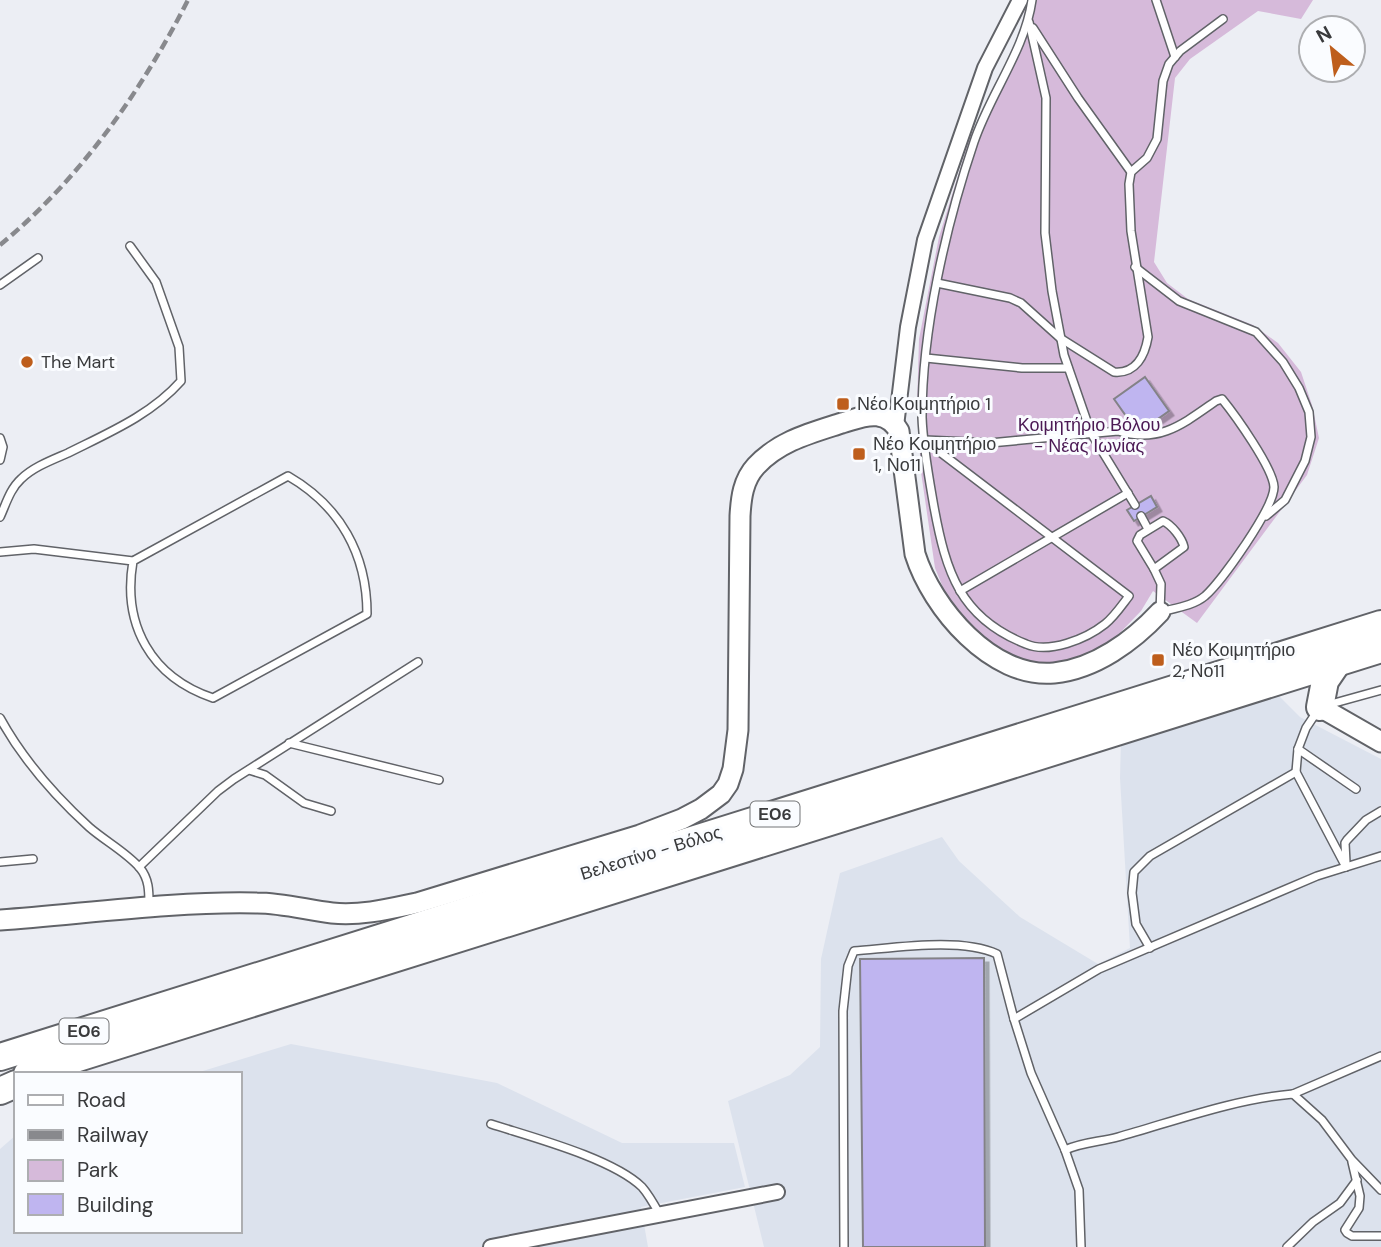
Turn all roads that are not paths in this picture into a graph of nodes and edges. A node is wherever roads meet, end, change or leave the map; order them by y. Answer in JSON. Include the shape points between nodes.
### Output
{"nodes":[{"id":1,"x":1020,"y":0,"type":"edge"},
{"id":2,"x":1032,"y":0,"type":"edge"},
{"id":3,"x":1156,"y":0,"type":"edge"},
{"id":4,"x":1223,"y":19,"type":"dead end"},
{"id":5,"x":1029,"y":21,"type":"junction"},
{"id":6,"x":1175,"y":57,"type":"junction"},
{"id":7,"x":1131,"y":172,"type":"junction"},
{"id":8,"x":130,"y":246,"type":"dead end"},
{"id":9,"x":38,"y":258,"type":"dead end"},
{"id":10,"x":1135,"y":267,"type":"junction"},
{"id":11,"x":937,"y":283,"type":"junction"},
{"id":12,"x":0,"y":285,"type":"edge"},
{"id":13,"x":1060,"y":338,"type":"junction"},
{"id":14,"x":926,"y":358,"type":"junction"},
{"id":15,"x":1068,"y":368,"type":"junction"},
{"id":16,"x":897,"y":426,"type":"junction"},
{"id":17,"x":1091,"y":433,"type":"junction"},
{"id":18,"x":0,"y":438,"type":"edge"},
{"id":19,"x":924,"y":439,"type":"junction"},
{"id":20,"x":0,"y":460,"type":"edge"},
{"id":21,"x":1128,"y":493,"type":"junction"},
{"id":22,"x":1135,"y":505,"type":"dead end"},
{"id":23,"x":1141,"y":516,"type":"dead end"},
{"id":24,"x":0,"y":517,"type":"edge"},
{"id":25,"x":1263,"y":519,"type":"junction"},
{"id":26,"x":1148,"y":529,"type":"junction"},
{"id":27,"x":1051,"y":537,"type":"junction"},
{"id":28,"x":0,"y":552,"type":"edge"},
{"id":29,"x":133,"y":561,"type":"junction"},
{"id":30,"x":1154,"y":569,"type":"junction"},
{"id":31,"x":960,"y":591,"type":"junction"},
{"id":32,"x":1160,"y":612,"type":"junction"},
{"id":33,"x":1381,"y":624,"type":"edge"},
{"id":34,"x":1381,"y":649,"type":"edge"},
{"id":35,"x":418,"y":662,"type":"dead end"},
{"id":36,"x":1338,"y":662,"type":"junction"},
{"id":37,"x":1288,"y":677,"type":"junction"},
{"id":38,"x":1381,"y":690,"type":"edge"},
{"id":39,"x":1321,"y":707,"type":"junction"},
{"id":40,"x":0,"y":718,"type":"edge"},
{"id":41,"x":1381,"y":742,"type":"edge"},
{"id":42,"x":289,"y":743,"type":"junction"},
{"id":43,"x":1298,"y":749,"type":"junction"},
{"id":44,"x":249,"y":770,"type":"junction"},
{"id":45,"x":1296,"y":772,"type":"junction"},
{"id":46,"x":439,"y":780,"type":"dead end"},
{"id":47,"x":1356,"y":789,"type":"dead end"},
{"id":48,"x":1381,"y":810,"type":"edge"},
{"id":49,"x":331,"y":811,"type":"dead end"},
{"id":50,"x":1381,"y":856,"type":"edge"},
{"id":51,"x":33,"y":859,"type":"dead end"},
{"id":52,"x":0,"y":862,"type":"edge"},
{"id":53,"x":139,"y":867,"type":"junction"},
{"id":54,"x":1346,"y":867,"type":"junction"},
{"id":55,"x":149,"y":908,"type":"junction"},
{"id":56,"x":0,"y":920,"type":"edge"},
{"id":57,"x":1150,"y":948,"type":"junction"},
{"id":58,"x":1014,"y":1019,"type":"junction"},
{"id":59,"x":98,"y":1052,"type":"junction"},
{"id":60,"x":1381,"y":1056,"type":"edge"},
{"id":61,"x":0,"y":1057,"type":"edge"},
{"id":62,"x":33,"y":1072,"type":"edge"},
{"id":63,"x":51,"y":1072,"type":"edge"},
{"id":64,"x":1293,"y":1094,"type":"junction"},
{"id":65,"x":491,"y":1124,"type":"dead end"},
{"id":66,"x":1065,"y":1150,"type":"junction"},
{"id":67,"x":1352,"y":1160,"type":"junction"},
{"id":68,"x":1357,"y":1180,"type":"junction"},
{"id":69,"x":1381,"y":1190,"type":"edge"},
{"id":70,"x":777,"y":1192,"type":"dead end"},
{"id":71,"x":661,"y":1215,"type":"junction"},
{"id":72,"x":1381,"y":1236,"type":"edge"},
{"id":73,"x":491,"y":1247,"type":"edge"},
{"id":74,"x":844,"y":1247,"type":"edge"},
{"id":75,"x":1082,"y":1247,"type":"edge"},
{"id":76,"x":1287,"y":1247,"type":"edge"}],
"edges":[{"from":1,"to":16,"type":"street","via":[[985,68],[925,240],[908,327]]},
{"from":2,"to":5,"type":"lane"},
{"from":3,"to":6,"type":"lane"},
{"from":4,"to":6,"type":"lane"},
{"from":5,"to":7,"type":"lane"},
{"from":5,"to":11,"type":"lane","via":[[974,142],[948,227]]},
{"from":5,"to":13,"type":"lane","via":[[1046,98],[1045,233]]},
{"from":6,"to":7,"type":"lane","via":[[1164,71],[1157,139],[1147,158]]},
{"from":7,"to":10,"type":"lane"},
{"from":8,"to":24,"type":"lane","via":[[156,282],[179,347],[181,381],[169,395],[121,427],[21,479]]},
{"from":9,"to":12,"type":"lane"},
{"from":10,"to":13,"type":"lane","via":[[1149,337],[1145,353],[1132,368],[1114,372]]},
{"from":10,"to":25,"type":"lane","via":[[1179,301],[1256,332],[1299,388],[1309,412],[1311,437],[1305,461],[1285,500]]},
{"from":11,"to":13,"type":"lane","via":[[1010,298]]},
{"from":11,"to":14,"type":"lane"},
{"from":13,"to":15,"type":"lane"},
{"from":14,"to":15,"type":"lane"},
{"from":14,"to":19,"type":"lane"},
{"from":15,"to":17,"type":"lane"},
{"from":16,"to":32,"type":"street","via":[[920,569],[942,606],[980,646],[1030,671],[1067,671],[1127,642]]},
{"from":16,"to":55,"type":"street","via":[[883,416],[872,416],[807,434],[773,451],[747,480],[740,516],[736,752],[729,784],[701,809],[639,835],[393,909],[334,913],[258,902]]},
{"from":17,"to":19,"type":"lane","via":[[990,443]]},
{"from":17,"to":21,"type":"lane"},
{"from":17,"to":25,"type":"lane","via":[[1152,436],[1222,400],[1274,484]]},
{"from":18,"to":20,"type":"lane"},
{"from":19,"to":27,"type":"lane"},
{"from":19,"to":31,"type":"lane","via":[[936,518]]},
{"from":21,"to":22,"type":"lane"},
{"from":21,"to":27,"type":"lane"},
{"from":23,"to":26,"type":"lane"},
{"from":25,"to":32,"type":"lane","via":[[1205,596]]},
{"from":26,"to":30,"type":"lane","via":[[1137,541]]},
{"from":26,"to":30,"type":"lane","via":[[1165,522],[1184,545]]},
{"from":27,"to":31,"type":"lane"},
{"from":27,"to":31,"type":"lane","via":[[1129,596],[1107,623],[1054,646],[1031,646],[985,624]]},
{"from":28,"to":29,"type":"lane","via":[[34,550]]},
{"from":29,"to":29,"type":"lane","via":[[131,605],[146,646],[174,679],[213,698],[367,614],[365,581],[349,535],[329,507],[288,476]]},
{"from":30,"to":32,"type":"lane","via":[[1161,584]]},
{"from":33,"to":61,"type":"highway","name":"Βελεστίνο - Βόλος","number":"ΕΟ6"},
{"from":34,"to":36,"type":"highway","name":"Βελεστίνο - Βόλος","number":"ΕΟ6"},
{"from":35,"to":42,"type":"lane"},
{"from":36,"to":37,"type":"highway","name":"Βελεστίνο - Βόλος","number":"ΕΟ6"},
{"from":36,"to":39,"type":"highway","via":[[1325,681]]},
{"from":37,"to":39,"type":"highway"},
{"from":37,"to":59,"type":"highway","name":"Βελεστίνο - Βόλος","number":"ΕΟ6"},
{"from":38,"to":39,"type":"lane"},
{"from":39,"to":41,"type":"street"},
{"from":39,"to":43,"type":"lane"},
{"from":40,"to":53,"type":"lane","via":[[44,782]]},
{"from":42,"to":44,"type":"lane"},
{"from":42,"to":46,"type":"lane"},
{"from":43,"to":45,"type":"lane"},
{"from":43,"to":47,"type":"lane"},
{"from":44,"to":49,"type":"lane","via":[[265,775],[304,803]]},
{"from":44,"to":53,"type":"lane","via":[[218,791]]},
{"from":45,"to":54,"type":"lane"},
{"from":45,"to":57,"type":"lane","via":[[1150,856],[1134,872],[1136,924]]},
{"from":48,"to":54,"type":"lane","via":[[1347,839]]},
{"from":50,"to":54,"type":"lane"},
{"from":51,"to":52,"type":"lane"},
{"from":53,"to":55,"type":"lane","via":[[148,884]]},
{"from":54,"to":57,"type":"lane"},
{"from":55,"to":56,"type":"street"},
{"from":57,"to":58,"type":"lane","via":[[1099,969]]},
{"from":58,"to":66,"type":"lane","via":[[1031,1073]]},
{"from":58,"to":74,"type":"lane","via":[[996,954],[985,949],[937,945],[854,951],[844,1011]]},
{"from":59,"to":62,"type":"highway","name":"Βελεστίνο - Βόλος","number":"ΕΟ6"},
{"from":59,"to":63,"type":"highway"},
{"from":60,"to":64,"type":"lane"},
{"from":64,"to":66,"type":"lane","via":[[1225,1107]]},
{"from":64,"to":67,"type":"lane","via":[[1322,1120]]},
{"from":65,"to":71,"type":"lane","via":[[615,1169],[643,1189]]},
{"from":66,"to":75,"type":"lane","via":[[1079,1190]]},
{"from":67,"to":68,"type":"lane"},
{"from":67,"to":69,"type":"lane"},
{"from":68,"to":72,"type":"lane","via":[[1359,1208],[1346,1226],[1347,1233]]},
{"from":68,"to":76,"type":"lane","via":[[1340,1203]]},
{"from":70,"to":71,"type":"street"},
{"from":71,"to":73,"type":"street"}]}
